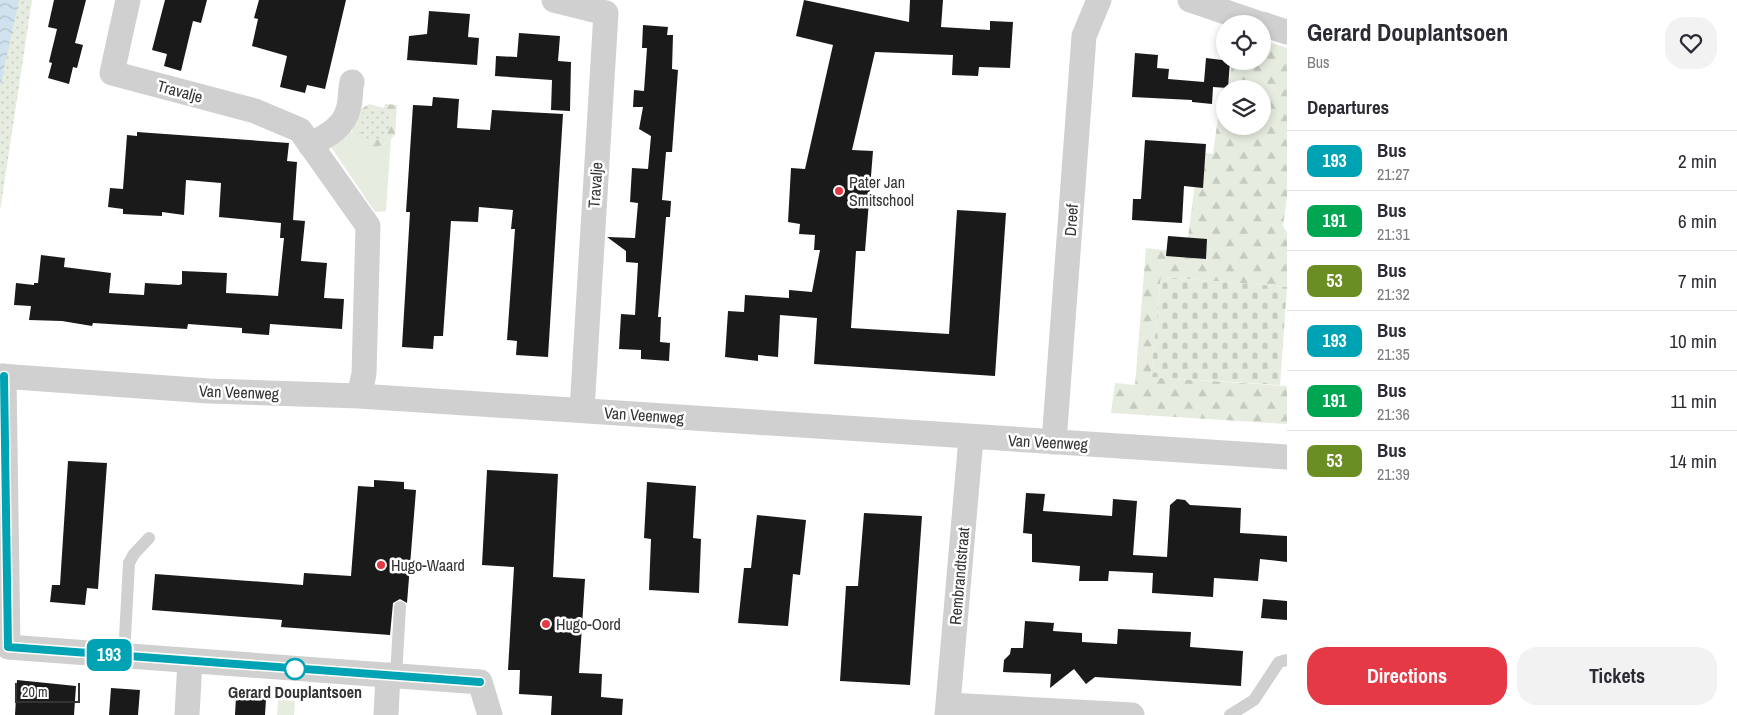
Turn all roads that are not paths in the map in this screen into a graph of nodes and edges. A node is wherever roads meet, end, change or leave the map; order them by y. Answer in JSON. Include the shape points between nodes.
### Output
{"nodes":[{"id":1,"x":128,"y":0,"type":"edge"},
{"id":2,"x":554,"y":0,"type":"edge"},
{"id":3,"x":1098,"y":0,"type":"edge"},
{"id":4,"x":1190,"y":0,"type":"edge"},
{"id":5,"x":1235,"y":15,"type":"edge"},
{"id":6,"x":1271,"y":27,"type":"edge"},
{"id":7,"x":1287,"y":32,"type":"edge"},
{"id":8,"x":352,"y":82,"type":"dead end"},
{"id":9,"x":310,"y":145,"type":"junction"},
{"id":10,"x":2,"y":376,"type":"edge"},
{"id":11,"x":359,"y":396,"type":"junction"},
{"id":12,"x":582,"y":410,"type":"junction"},
{"id":13,"x":971,"y":438,"type":"junction"},
{"id":14,"x":1054,"y":442,"type":"junction"},
{"id":15,"x":1287,"y":457,"type":"edge"},
{"id":16,"x":149,"y":538,"type":"dead end"},
{"id":17,"x":400,"y":608,"type":"dead end"},
{"id":18,"x":124,"y":656,"type":"junction"},
{"id":19,"x":1287,"y":660,"type":"edge"},
{"id":20,"x":190,"y":661,"type":"junction"},
{"id":21,"x":392,"y":675,"type":"junction"},
{"id":22,"x":947,"y":710,"type":"edge"},
{"id":23,"x":187,"y":715,"type":"edge"},
{"id":24,"x":386,"y":715,"type":"edge"},
{"id":25,"x":490,"y":715,"type":"edge"},
{"id":26,"x":1132,"y":715,"type":"edge"},
{"id":27,"x":1230,"y":715,"type":"edge"}],
"edges":[{"from":1,"to":9,"type":"street","name":"Travalje","via":[[112,73],[255,110],[300,130]]},
{"from":2,"to":12,"type":"street","name":"Travalje","via":[[606,12]]},
{"from":3,"to":14,"type":"street","name":"Dreef","via":[[1084,36]]},
{"from":4,"to":5,"type":"street"},
{"from":6,"to":7,"type":"street"},
{"from":8,"to":9,"type":"street","via":[[350,106],[345,118],[337,129]]},
{"from":9,"to":11,"type":"street","name":"Travalje","via":[[368,226],[364,374]]},
{"from":10,"to":11,"type":"street","name":"Van Veenweg","via":[[209,391]]},
{"from":10,"to":18,"type":"street","via":[[8,647]]},
{"from":11,"to":12,"type":"street","name":"Van Veenweg"},
{"from":12,"to":13,"type":"street","name":"Van Veenweg"},
{"from":13,"to":14,"type":"street","name":"Van Veenweg"},
{"from":13,"to":22,"type":"street","name":"Rembrandtstraat"},
{"from":14,"to":15,"type":"street","name":"Van Veenweg"},
{"from":16,"to":18,"type":"lane","via":[[129,563]]},
{"from":17,"to":21,"type":"lane"},
{"from":18,"to":20,"type":"street"},
{"from":19,"to":27,"type":"lane","via":[[1279,662],[1254,700]]},
{"from":20,"to":21,"type":"street"},
{"from":20,"to":23,"type":"street"},
{"from":21,"to":24,"type":"street"},
{"from":21,"to":25,"type":"street","via":[[480,682]]},
{"from":22,"to":26,"type":"street"}]}
